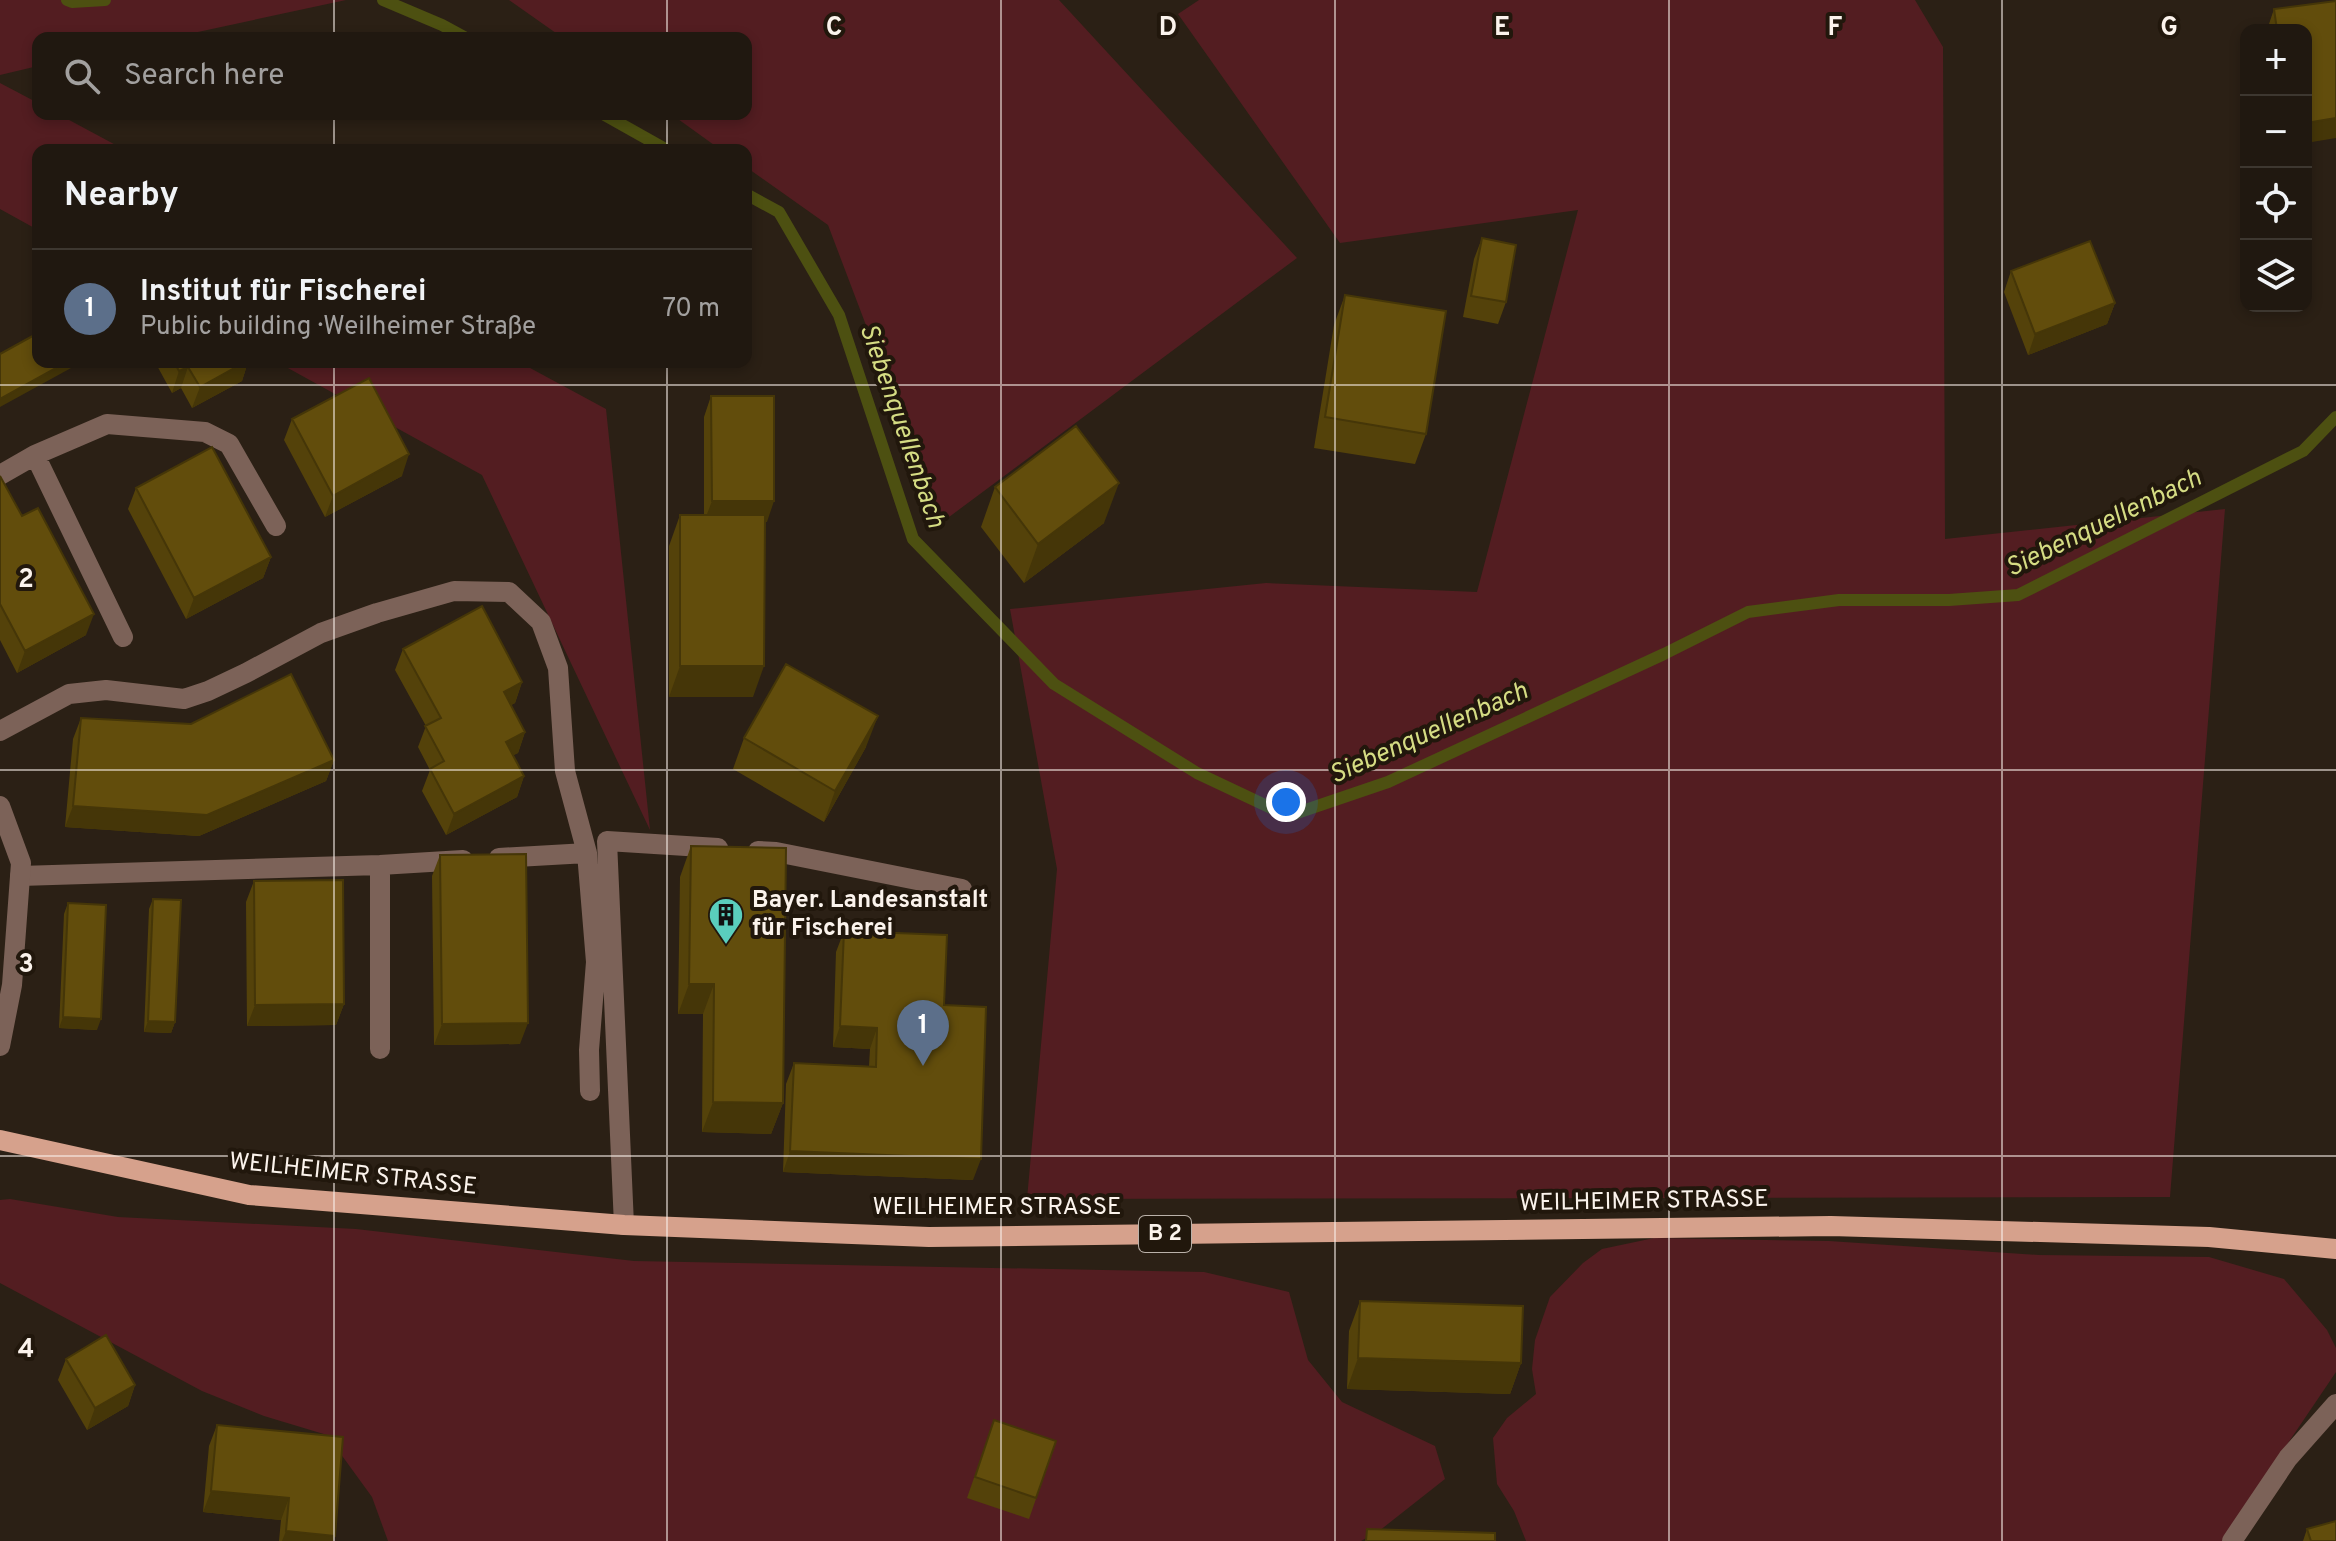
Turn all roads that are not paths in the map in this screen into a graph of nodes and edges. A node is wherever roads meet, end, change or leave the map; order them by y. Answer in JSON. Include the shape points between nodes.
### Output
{"nodes":[{"id":1,"x":35,"y":455,"type":"junction"},
{"id":2,"x":0,"y":475,"type":"edge"},
{"id":3,"x":276,"y":526,"type":"dead end"},
{"id":4,"x":123,"y":637,"type":"dead end"},
{"id":5,"x":0,"y":731,"type":"edge"},
{"id":6,"x":0,"y":806,"type":"edge"},
{"id":7,"x":587,"y":853,"type":"junction"},
{"id":8,"x":380,"y":865,"type":"junction"},
{"id":9,"x":20,"y":876,"type":"junction"},
{"id":10,"x":962,"y":889,"type":"dead end"},
{"id":11,"x":0,"y":1046,"type":"edge"},
{"id":12,"x":380,"y":1049,"type":"dead end"},
{"id":13,"x":590,"y":1091,"type":"dead end"},
{"id":14,"x":0,"y":1140,"type":"edge"},
{"id":15,"x":624,"y":1225,"type":"junction"},
{"id":16,"x":2336,"y":1249,"type":"edge"},
{"id":17,"x":2336,"y":1404,"type":"edge"},
{"id":18,"x":2232,"y":1541,"type":"edge"}],
"edges":[{"from":1,"to":2,"type":"street"},
{"from":1,"to":3,"type":"street","via":[[107,424],[205,432],[229,444]]},
{"from":1,"to":4,"type":"street"},
{"from":5,"to":7,"type":"street","via":[[69,694],[106,690],[184,699],[321,633],[377,613],[454,591],[509,592],[541,622],[558,668],[565,771]]},
{"from":6,"to":9,"type":"street","via":[[21,863]]},
{"from":7,"to":8,"type":"street"},
{"from":7,"to":13,"type":"street","via":[[596,962]]},
{"from":8,"to":9,"type":"street"},
{"from":8,"to":12,"type":"street"},
{"from":9,"to":11,"type":"street","via":[[12,985]]},
{"from":10,"to":15,"type":"street","via":[[776,852],[607,841]]},
{"from":14,"to":15,"type":"main road","name":"WEILHEIMER STRASSE","number":"B 2","via":[[249,1195]]},
{"from":15,"to":16,"type":"main road","name":"WEILHEIMER STRASSE","number":"B 2","via":[[929,1237],[1831,1226],[2209,1237]]},
{"from":17,"to":18,"type":"street","via":[[2288,1458]]}]}
